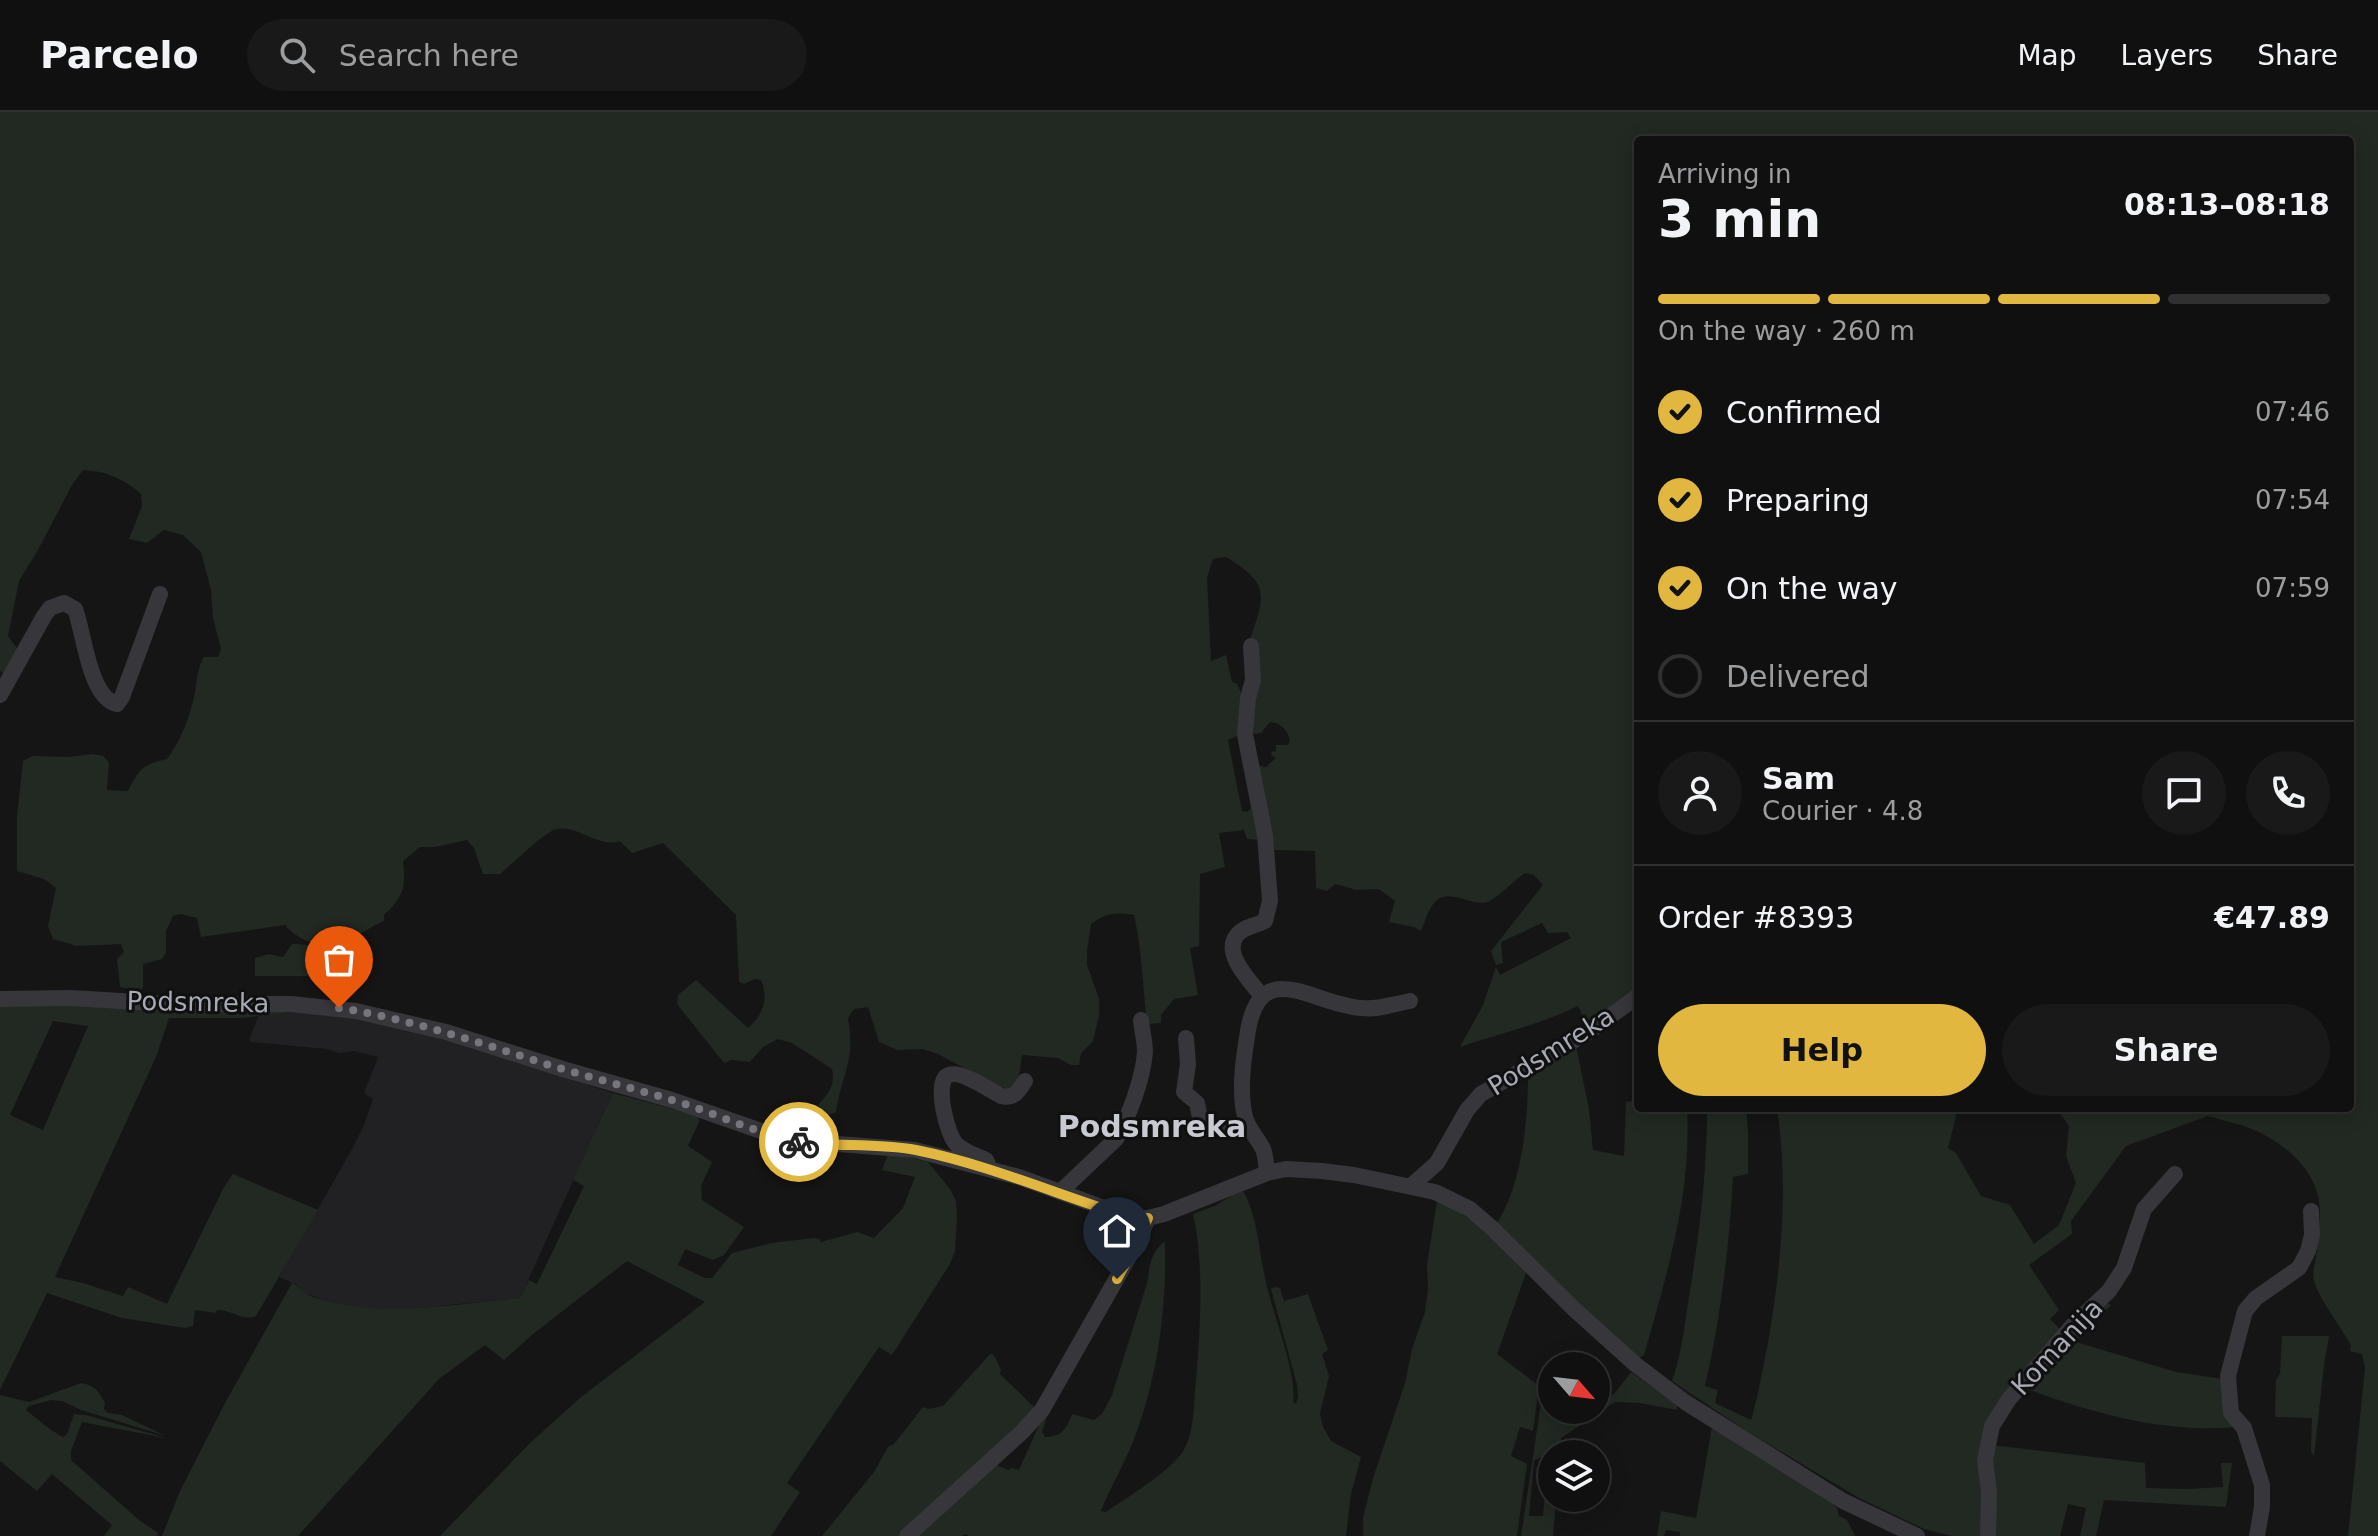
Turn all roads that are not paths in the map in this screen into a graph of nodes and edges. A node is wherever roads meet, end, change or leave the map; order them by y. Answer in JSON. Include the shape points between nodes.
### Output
{"nodes":[{"id":1,"x":160,"y":594,"type":"dead end"},
{"id":2,"x":1251,"y":646,"type":"dead end"},
{"id":3,"x":0,"y":695,"type":"edge"},
{"id":4,"x":1261,"y":995,"type":"junction"},
{"id":5,"x":0,"y":999,"type":"edge"},
{"id":6,"x":1634,"y":999,"type":"edge"},
{"id":7,"x":1410,"y":1001,"type":"dead end"},
{"id":8,"x":1141,"y":1020,"type":"dead end"},
{"id":9,"x":1186,"y":1038,"type":"dead end"},
{"id":10,"x":1025,"y":1081,"type":"dead end"},
{"id":11,"x":1251,"y":1131,"type":"junction"},
{"id":12,"x":991,"y":1169,"type":"junction"},
{"id":13,"x":1267,"y":1173,"type":"junction"},
{"id":14,"x":2175,"y":1174,"type":"dead end"},
{"id":15,"x":1411,"y":1186,"type":"junction"},
{"id":16,"x":1060,"y":1192,"type":"junction"},
{"id":17,"x":2311,"y":1211,"type":"dead end"},
{"id":18,"x":1148,"y":1218,"type":"junction"},
{"id":19,"x":907,"y":1536,"type":"edge"},
{"id":20,"x":1917,"y":1536,"type":"edge"},
{"id":21,"x":1988,"y":1536,"type":"edge"},
{"id":22,"x":2257,"y":1536,"type":"edge"}],
"edges":[{"from":1,"to":3,"type":"street","via":[[117,704],[103,693],[89,664],[75,609],[64,603],[44,616]]},
{"from":2,"to":4,"type":"street","via":[[1253,680],[1245,734],[1265,835],[1270,901],[1265,921],[1245,928],[1232,945]]},
{"from":4,"to":7,"type":"street","via":[[1286,989],[1359,1008]]},
{"from":4,"to":11,"type":"street","via":[[1248,1025],[1243,1065],[1243,1106]]},
{"from":5,"to":12,"type":"street","name":"Podsmreka","via":[[291,1004],[356,1011],[446,1032],[787,1140],[915,1150]]},
{"from":6,"to":15,"type":"street","name":"Podsmreka","via":[[1590,1031],[1481,1094],[1437,1163]]},
{"from":8,"to":16,"type":"street","via":[[1143,1068],[1121,1130]]},
{"from":9,"to":11,"type":"street","via":[[1184,1092],[1197,1103],[1202,1128]]},
{"from":10,"to":12,"type":"street","via":[[1008,1098],[960,1075],[951,1073],[941,1083],[951,1137]]},
{"from":11,"to":13,"type":"street","via":[[1262,1146]]},
{"from":12,"to":16,"type":"street","name":"Podsmreka"},
{"from":13,"to":15,"type":"street","name":"Podsmreka","via":[[1322,1171]]},
{"from":13,"to":18,"type":"street","name":"Podsmreka"},
{"from":14,"to":21,"type":"street","name":"Komanija","via":[[2144,1209],[2124,1268],[2109,1291],[2073,1325],[1992,1426],[1985,1460]]},
{"from":15,"to":20,"type":"street","name":"Podsmreka","via":[[1470,1209],[1625,1355],[1685,1402],[1843,1501]]},
{"from":16,"to":18,"type":"street","name":"Podsmreka","via":[[1116,1213]]},
{"from":17,"to":22,"type":"street","via":[[2308,1251],[2299,1268],[2245,1311],[2228,1376],[2231,1413],[2244,1428],[2262,1485]]},
{"from":18,"to":19,"type":"street","via":[[1042,1410]]}]}
